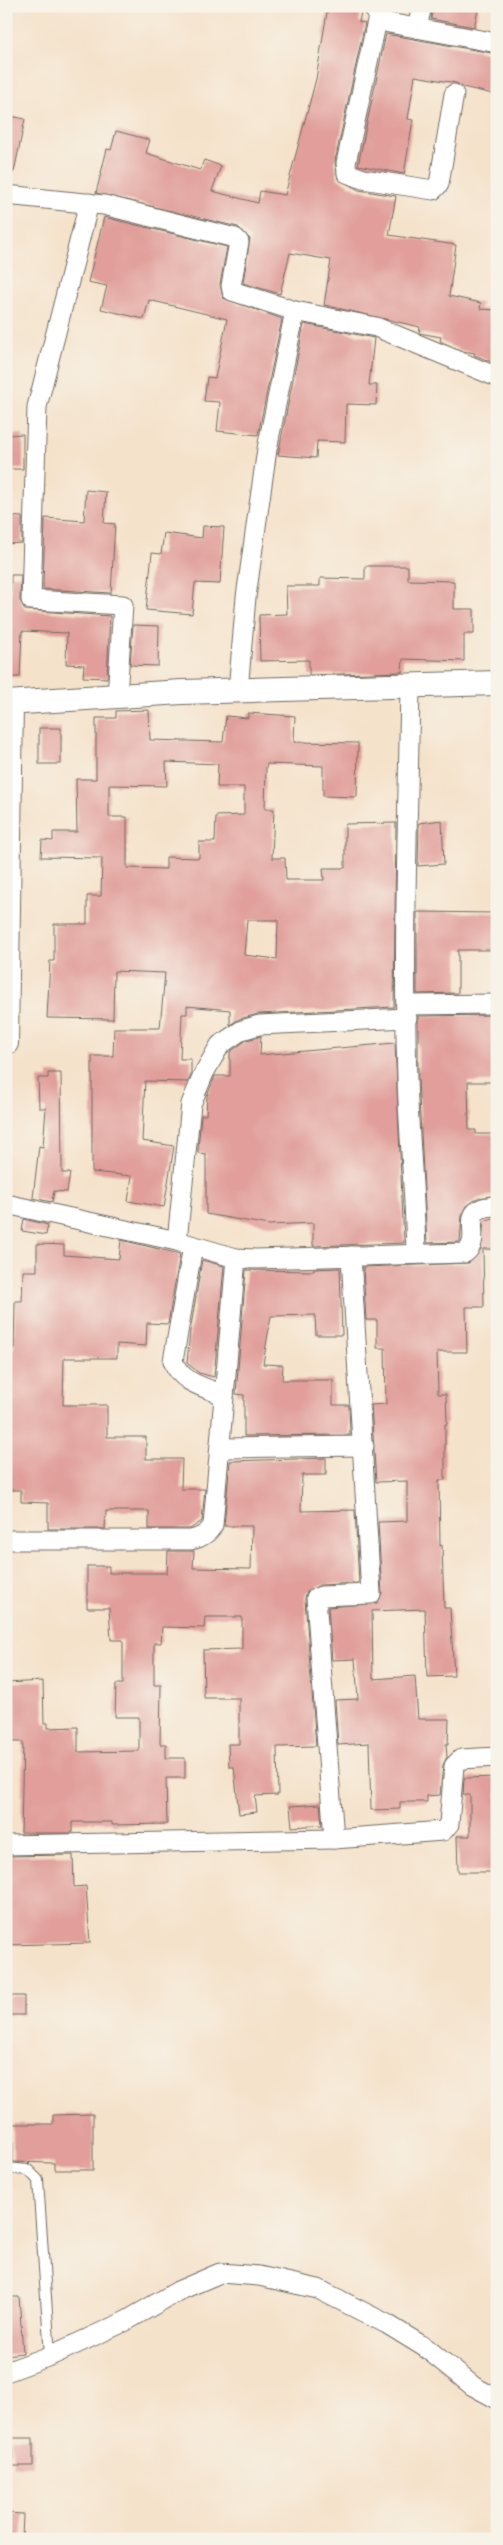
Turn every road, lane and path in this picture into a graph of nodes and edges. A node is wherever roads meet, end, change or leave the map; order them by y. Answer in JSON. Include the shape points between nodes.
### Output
{"nodes":[{"id":1,"x":422,"y":6,"type":"edge"},
{"id":2,"x":375,"y":11,"type":"edge"},
{"id":3,"x":417,"y":28,"type":"junction"},
{"id":4,"x":497,"y":43,"type":"edge"},
{"id":5,"x":454,"y":94,"type":"dead end"},
{"id":6,"x":6,"y":196,"type":"edge"},
{"id":7,"x":89,"y":203,"type":"junction"},
{"id":8,"x":295,"y":310,"type":"junction"},
{"id":9,"x":497,"y":377,"type":"edge"},
{"id":10,"x":497,"y":683,"type":"edge"},
{"id":11,"x":410,"y":685,"type":"junction"},
{"id":12,"x":238,"y":691,"type":"junction"},
{"id":13,"x":117,"y":696,"type":"junction"},
{"id":14,"x":9,"y":703,"type":"edge"},
{"id":15,"x":497,"y":1004,"type":"edge"},
{"id":16,"x":408,"y":1012,"type":"junction"},
{"id":17,"x":6,"y":1043,"type":"edge"},
{"id":18,"x":6,"y":1204,"type":"edge"},
{"id":19,"x":497,"y":1206,"type":"edge"},
{"id":20,"x":185,"y":1243,"type":"junction"},
{"id":21,"x":416,"y":1254,"type":"junction"},
{"id":22,"x":350,"y":1256,"type":"junction"},
{"id":23,"x":236,"y":1258,"type":"junction"},
{"id":24,"x":224,"y":1395,"type":"junction"},
{"id":25,"x":364,"y":1446,"type":"junction"},
{"id":26,"x":220,"y":1448,"type":"junction"},
{"id":27,"x":6,"y":1540,"type":"edge"},
{"id":28,"x":497,"y":1757,"type":"edge"},
{"id":29,"x":334,"y":1839,"type":"junction"},
{"id":30,"x":6,"y":1845,"type":"edge"},
{"id":31,"x":6,"y":2168,"type":"edge"},
{"id":32,"x":50,"y":2356,"type":"junction"},
{"id":33,"x":6,"y":2372,"type":"edge"},
{"id":34,"x":497,"y":2399,"type":"edge"}],
"edges":[{"from":1,"to":3,"type":"street"},
{"from":2,"to":3,"type":"street","via":[[389,23]]},
{"from":2,"to":5,"type":"street","via":[[347,172],[363,179],[433,190],[439,184]]},
{"from":3,"to":4,"type":"street"},
{"from":6,"to":7,"type":"street"},
{"from":7,"to":8,"type":"street","via":[[235,238],[239,242],[232,290]]},
{"from":7,"to":13,"type":"street","via":[[37,407],[31,600],[123,605]]},
{"from":8,"to":9,"type":"street","via":[[376,327]]},
{"from":8,"to":12,"type":"street","via":[[266,449],[246,597]]},
{"from":10,"to":11,"type":"street"},
{"from":11,"to":12,"type":"street"},
{"from":11,"to":16,"type":"street","via":[[406,906]]},
{"from":12,"to":13,"type":"street"},
{"from":13,"to":14,"type":"street"},
{"from":14,"to":17,"type":"street"},
{"from":15,"to":16,"type":"street"},
{"from":16,"to":20,"type":"street","via":[[259,1025],[228,1037],[220,1045],[191,1104],[186,1136]]},
{"from":16,"to":21,"type":"street"},
{"from":18,"to":20,"type":"street"},
{"from":19,"to":21,"type":"street","via":[[479,1208],[475,1212],[472,1244],[465,1252]]},
{"from":20,"to":23,"type":"street"},
{"from":20,"to":24,"type":"street","via":[[173,1360],[176,1371],[185,1379]]},
{"from":21,"to":22,"type":"street"},
{"from":22,"to":23,"type":"street"},
{"from":22,"to":25,"type":"street"},
{"from":23,"to":24,"type":"street"},
{"from":24,"to":26,"type":"street"},
{"from":25,"to":26,"type":"street"},
{"from":25,"to":29,"type":"street","via":[[372,1594],[316,1598]]},
{"from":26,"to":27,"type":"street","via":[[213,1525],[199,1538]]},
{"from":28,"to":29,"type":"street","via":[[461,1759],[454,1766],[449,1824],[443,1831]]},
{"from":29,"to":30,"type":"street"},
{"from":31,"to":32,"type":"lane","via":[[28,2170],[38,2180]]},
{"from":32,"to":33,"type":"street"},
{"from":32,"to":34,"type":"street","via":[[220,2272],[259,2276],[318,2290],[387,2324],[426,2348],[473,2386]]}]}
